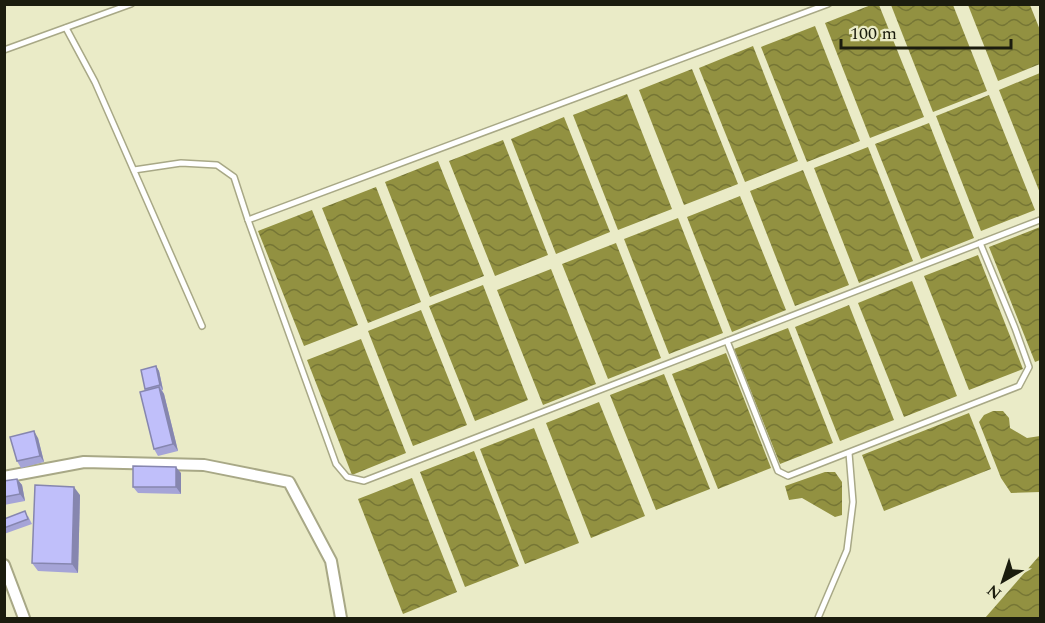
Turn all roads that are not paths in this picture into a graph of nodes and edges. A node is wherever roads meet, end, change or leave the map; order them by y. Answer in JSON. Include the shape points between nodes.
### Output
{"nodes":[{"id":1,"x":131,"y":4,"type":"edge"},
{"id":2,"x":828,"y":4,"type":"edge"},
{"id":3,"x":66,"y":28,"type":"junction"},
{"id":4,"x":4,"y":51,"type":"edge"},
{"id":5,"x":134,"y":170,"type":"junction"},
{"id":6,"x":248,"y":220,"type":"junction"},
{"id":7,"x":1041,"y":220,"type":"edge"},
{"id":8,"x":980,"y":243,"type":"junction"},
{"id":9,"x":202,"y":326,"type":"dead end"},
{"id":10,"x":727,"y":341,"type":"junction"},
{"id":11,"x":849,"y":453,"type":"junction"},
{"id":12,"x":4,"y":477,"type":"edge"},
{"id":13,"x":4,"y":565,"type":"edge"},
{"id":14,"x":24,"y":618,"type":"edge"},
{"id":15,"x":341,"y":618,"type":"edge"},
{"id":16,"x":818,"y":618,"type":"edge"}],
"edges":[{"from":1,"to":3,"type":"lane"},
{"from":2,"to":6,"type":"lane"},
{"from":3,"to":4,"type":"lane"},
{"from":3,"to":5,"type":"lane"},
{"from":5,"to":6,"type":"lane","via":[[181,163],[217,165],[234,177]]},
{"from":5,"to":9,"type":"lane"},
{"from":6,"to":10,"type":"lane","via":[[336,464],[346,477],[363,481]]},
{"from":7,"to":8,"type":"lane"},
{"from":8,"to":10,"type":"lane"},
{"from":8,"to":11,"type":"lane","via":[[1029,367],[1019,386]]},
{"from":10,"to":11,"type":"lane","via":[[778,471],[788,476]]},
{"from":11,"to":16,"type":"lane","via":[[853,502],[847,550]]},
{"from":12,"to":15,"type":"street","via":[[84,462],[204,465],[289,482],[331,561]]},
{"from":13,"to":14,"type":"street"}]}
